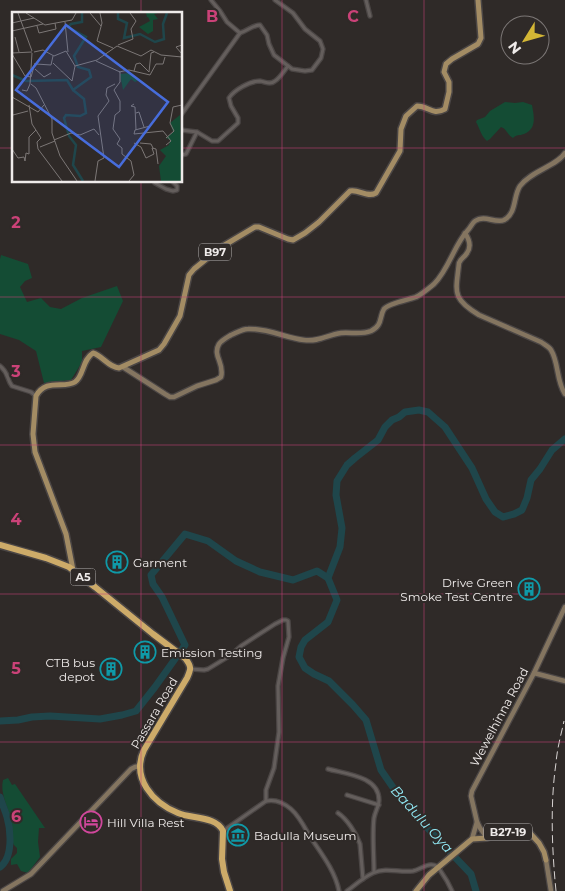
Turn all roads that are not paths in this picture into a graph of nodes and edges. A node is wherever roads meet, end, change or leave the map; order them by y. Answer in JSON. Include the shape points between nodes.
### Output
{"nodes":[{"id":1,"x":211,"y":0,"type":"edge"},
{"id":2,"x":275,"y":0,"type":"edge"},
{"id":3,"x":366,"y":0,"type":"edge"},
{"id":4,"x":478,"y":0,"type":"edge"},
{"id":5,"x":370,"y":16,"type":"dead end"},
{"id":6,"x":240,"y":33,"type":"junction"},
{"id":7,"x":288,"y":66,"type":"junction"},
{"id":8,"x":182,"y":113,"type":"edge"},
{"id":9,"x":182,"y":130,"type":"edge"},
{"id":10,"x":197,"y":132,"type":"junction"},
{"id":11,"x":565,"y":153,"type":"edge"},
{"id":12,"x":182,"y":155,"type":"edge"},
{"id":13,"x":173,"y":182,"type":"edge"},
{"id":14,"x":155,"y":183,"type":"dead end"},
{"id":15,"x":465,"y":233,"type":"junction"},
{"id":16,"x":0,"y":366,"type":"edge"},
{"id":17,"x":123,"y":367,"type":"junction"},
{"id":18,"x":565,"y":394,"type":"edge"},
{"id":19,"x":36,"y":396,"type":"junction"},
{"id":20,"x":0,"y":545,"type":"edge"},
{"id":21,"x":73,"y":570,"type":"junction"},
{"id":22,"x":565,"y":607,"type":"edge"},
{"id":23,"x":191,"y":669,"type":"junction"},
{"id":24,"x":534,"y":673,"type":"junction"},
{"id":25,"x":565,"y":681,"type":"edge"},
{"id":26,"x":140,"y":766,"type":"junction"},
{"id":27,"x":328,"y":769,"type":"dead end"},
{"id":28,"x":348,"y":795,"type":"dead end"},
{"id":29,"x":266,"y":801,"type":"junction"},
{"id":30,"x":379,"y":805,"type":"junction"},
{"id":31,"x":338,"y":813,"type":"dead end"},
{"id":32,"x":478,"y":822,"type":"junction"},
{"id":33,"x":223,"y":831,"type":"junction"},
{"id":34,"x":487,"y":838,"type":"junction"},
{"id":35,"x":472,"y":839,"type":"junction"},
{"id":36,"x":546,"y":860,"type":"joint"},
{"id":37,"x":440,"y":866,"type":"junction"},
{"id":38,"x":374,"y":872,"type":"junction"},
{"id":39,"x":364,"y":879,"type":"junction"},
{"id":40,"x":3,"y":891,"type":"edge"},
{"id":41,"x":230,"y":891,"type":"edge"},
{"id":42,"x":339,"y":891,"type":"edge"},
{"id":43,"x":347,"y":891,"type":"edge"},
{"id":44,"x":416,"y":891,"type":"edge"},
{"id":45,"x":452,"y":891,"type":"edge"},
{"id":46,"x":551,"y":891,"type":"edge"}],
"edges":[{"from":1,"to":6,"type":"street","via":[[227,22]]},
{"from":2,"to":7,"type":"street","via":[[294,13],[305,29],[320,41],[323,49],[312,70]]},
{"from":3,"to":5,"type":"street"},
{"from":4,"to":17,"type":"main road","number":"B97","via":[[482,38],[478,44],[446,64],[444,72],[449,92],[445,109],[432,112],[418,106],[406,116],[401,129],[400,151],[376,194],[353,190],[347,193],[319,222],[293,240],[255,227],[223,246],[189,275],[180,316],[164,344],[159,350]]},
{"from":6,"to":7,"type":"street","via":[[260,25],[274,55]]},
{"from":6,"to":8,"type":"street"},
{"from":7,"to":10,"type":"street","via":[[274,82],[260,81],[233,92],[229,98],[238,123],[218,141]]},
{"from":9,"to":10,"type":"street"},
{"from":10,"to":12,"type":"street","via":[[186,154]]},
{"from":11,"to":15,"type":"street","via":[[520,186],[514,208],[506,218],[500,221],[482,218]]},
{"from":13,"to":14,"type":"street","via":[[177,190]]},
{"from":15,"to":17,"type":"street","via":[[434,283],[418,296],[389,305],[384,309],[381,321],[370,331],[340,333],[317,340],[248,329],[238,332],[225,338],[217,349],[221,377],[170,397]]},
{"from":15,"to":18,"type":"street","via":[[469,247],[459,264],[456,294],[460,301],[479,315],[542,342],[550,349]]},
{"from":16,"to":19,"type":"street","via":[[12,386]]},
{"from":17,"to":19,"type":"main road","via":[[112,367],[93,353],[88,356],[75,382],[49,386]]},
{"from":19,"to":21,"type":"main road","via":[[35,452],[66,534]]},
{"from":20,"to":21,"type":"highway","name":"Passara Road","number":"A5","via":[[55,561]]},
{"from":21,"to":23,"type":"highway","name":"Passara Road","number":"A5","via":[[185,658]]},
{"from":22,"to":24,"type":"street","name":"Wewelhinna Road"},
{"from":23,"to":26,"type":"highway","name":"Passara Road","via":[[146,746]]},
{"from":23,"to":29,"type":"street","via":[[208,669],[274,624],[288,621],[278,686],[279,732]]},
{"from":24,"to":25,"type":"street"},
{"from":24,"to":32,"type":"street","name":"Wewelhinna Road","via":[[472,791]]},
{"from":26,"to":33,"type":"highway","name":"Passara Road","via":[[143,783],[162,804],[179,813],[212,821]]},
{"from":26,"to":40,"type":"street","via":[[128,772],[30,874]]},
{"from":27,"to":30,"type":"street","via":[[371,782],[378,792]]},
{"from":28,"to":30,"type":"street"},
{"from":29,"to":33,"type":"street"},
{"from":29,"to":42,"type":"street","via":[[282,802],[298,817],[331,869]]},
{"from":30,"to":38,"type":"street","via":[[374,818]]},
{"from":31,"to":39,"type":"street","via":[[358,838]]},
{"from":32,"to":34,"type":"street","name":"Wewelhinna Road"},
{"from":32,"to":35,"type":"street"},
{"from":33,"to":41,"type":"highway","via":[[222,859]]},
{"from":34,"to":35,"type":"main road","number":"B27-19"},
{"from":34,"to":36,"type":"main road","number":"B27-19","via":[[526,830],[539,843]]},
{"from":35,"to":37,"type":"main road","number":"B27-19"},
{"from":36,"to":46,"type":"street"},
{"from":37,"to":38,"type":"street","via":[[430,864],[411,871],[392,869]]},
{"from":37,"to":44,"type":"main road","number":"B27-19"},
{"from":37,"to":45,"type":"street"},
{"from":38,"to":39,"type":"street"},
{"from":39,"to":43,"type":"street"}]}
